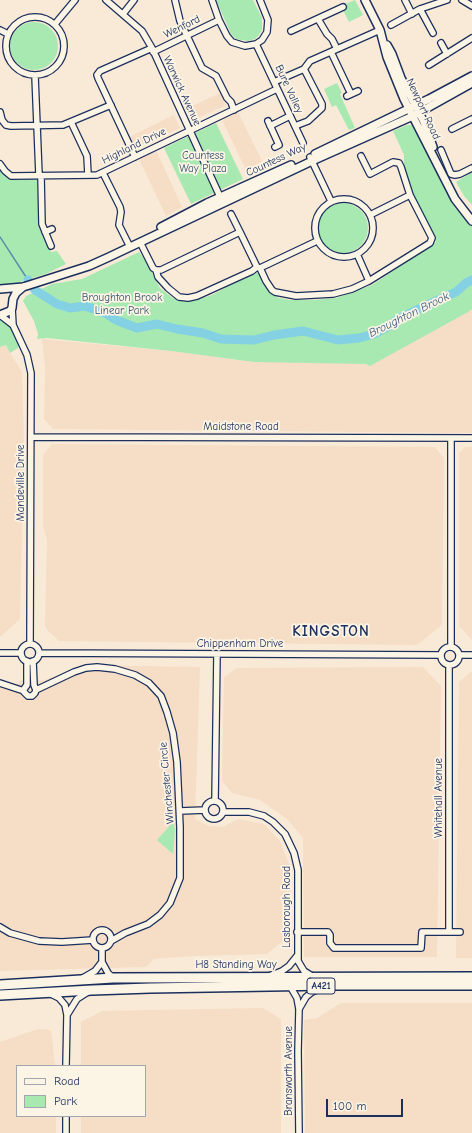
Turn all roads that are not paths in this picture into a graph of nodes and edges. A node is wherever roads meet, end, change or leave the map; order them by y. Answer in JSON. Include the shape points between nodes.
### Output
{"nodes":[{"id":1,"x":76,"y":0,"type":"edge"},
{"id":2,"x":106,"y":0,"type":"edge"},
{"id":3,"x":134,"y":0,"type":"edge"},
{"id":4,"x":175,"y":0,"type":"edge"},
{"id":5,"x":212,"y":0,"type":"edge"},
{"id":6,"x":261,"y":0,"type":"edge"},
{"id":7,"x":365,"y":0,"type":"edge"},
{"id":8,"x":405,"y":0,"type":"edge"},
{"id":9,"x":447,"y":0,"type":"edge"},
{"id":10,"x":462,"y":0,"type":"edge"},
{"id":11,"x":472,"y":6,"type":"edge"},
{"id":12,"x":343,"y":7,"type":"dead end"},
{"id":13,"x":420,"y":9,"type":"junction"},
{"id":14,"x":123,"y":14,"type":"junction"},
{"id":15,"x":412,"y":14,"type":"junction"},
{"id":16,"x":318,"y":19,"type":"junction"},
{"id":17,"x":219,"y":20,"type":"junction"},
{"id":18,"x":55,"y":24,"type":"junction"},
{"id":19,"x":391,"y":25,"type":"dead end"},
{"id":20,"x":0,"y":30,"type":"edge"},
{"id":21,"x":291,"y":32,"type":"dead end"},
{"id":22,"x":381,"y":33,"type":"junction"},
{"id":23,"x":433,"y":33,"type":"dead end"},
{"id":24,"x":8,"y":34,"type":"junction"},
{"id":25,"x":187,"y":35,"type":"junction"},
{"id":26,"x":472,"y":38,"type":"edge"},
{"id":27,"x":441,"y":43,"type":"dead end"},
{"id":28,"x":256,"y":44,"type":"junction"},
{"id":29,"x":337,"y":49,"type":"junction"},
{"id":30,"x":152,"y":50,"type":"junction"},
{"id":31,"x":331,"y":52,"type":"junction"},
{"id":32,"x":447,"y":54,"type":"junction"},
{"id":33,"x":429,"y":65,"type":"dead end"},
{"id":34,"x":304,"y":69,"type":"junction"},
{"id":35,"x":35,"y":76,"type":"junction"},
{"id":36,"x":472,"y":76,"type":"edge"},
{"id":37,"x":274,"y":82,"type":"junction"},
{"id":38,"x":472,"y":83,"type":"edge"},
{"id":39,"x":277,"y":89,"type":"junction"},
{"id":40,"x":358,"y":91,"type":"dead end"},
{"id":41,"x":111,"y":105,"type":"junction"},
{"id":42,"x":412,"y":107,"type":"junction"},
{"id":43,"x":234,"y":110,"type":"junction"},
{"id":44,"x":0,"y":112,"type":"edge"},
{"id":45,"x":416,"y":114,"type":"junction"},
{"id":46,"x":290,"y":116,"type":"junction"},
{"id":47,"x":472,"y":119,"type":"edge"},
{"id":48,"x":71,"y":122,"type":"junction"},
{"id":49,"x":37,"y":126,"type":"junction"},
{"id":50,"x":295,"y":126,"type":"junction"},
{"id":51,"x":452,"y":129,"type":"dead end"},
{"id":52,"x":190,"y":131,"type":"junction"},
{"id":53,"x":303,"y":143,"type":"dead end"},
{"id":54,"x":275,"y":147,"type":"dead end"},
{"id":55,"x":441,"y":150,"type":"dead end"},
{"id":56,"x":361,"y":156,"type":"dead end"},
{"id":57,"x":135,"y":157,"type":"junction"},
{"id":58,"x":311,"y":159,"type":"junction"},
{"id":59,"x":0,"y":164,"type":"edge"},
{"id":60,"x":472,"y":168,"type":"edge"},
{"id":61,"x":104,"y":172,"type":"junction"},
{"id":62,"x":88,"y":175,"type":"junction"},
{"id":63,"x":40,"y":176,"type":"junction"},
{"id":64,"x":410,"y":195,"type":"junction"},
{"id":65,"x":222,"y":200,"type":"junction"},
{"id":66,"x":331,"y":201,"type":"junction"},
{"id":67,"x":231,"y":214,"type":"dead end"},
{"id":68,"x":370,"y":214,"type":"junction"},
{"id":69,"x":472,"y":221,"type":"edge"},
{"id":70,"x":52,"y":228,"type":"dead end"},
{"id":71,"x":45,"y":232,"type":"junction"},
{"id":72,"x":240,"y":232,"type":"junction"},
{"id":73,"x":317,"y":241,"type":"junction"},
{"id":74,"x":140,"y":242,"type":"junction"},
{"id":75,"x":51,"y":246,"type":"dead end"},
{"id":76,"x":129,"y":246,"type":"junction"},
{"id":77,"x":357,"y":254,"type":"junction"},
{"id":78,"x":259,"y":267,"type":"junction"},
{"id":79,"x":156,"y":270,"type":"junction"},
{"id":80,"x":369,"y":281,"type":"junction"},
{"id":81,"x":23,"y":287,"type":"junction"},
{"id":82,"x":2,"y":289,"type":"edge"},
{"id":83,"x":13,"y":300,"type":"junction"},
{"id":84,"x":12,"y":308,"type":"junction"},
{"id":85,"x":0,"y":315,"type":"edge"},
{"id":86,"x":13,"y":324,"type":"junction"},
{"id":87,"x":31,"y":437,"type":"junction"},
{"id":88,"x":451,"y":438,"type":"junction"},
{"id":89,"x":472,"y":438,"type":"edge"},
{"id":90,"x":30,"y":644,"type":"junction"},
{"id":91,"x":451,"y":647,"type":"junction"},
{"id":92,"x":0,"y":653,"type":"edge"},
{"id":93,"x":21,"y":653,"type":"junction"},
{"id":94,"x":39,"y":653,"type":"junction"},
{"id":95,"x":217,"y":654,"type":"junction"},
{"id":96,"x":441,"y":655,"type":"junction"},
{"id":97,"x":459,"y":655,"type":"junction"},
{"id":98,"x":472,"y":655,"type":"edge"},
{"id":99,"x":30,"y":661,"type":"junction"},
{"id":100,"x":449,"y":665,"type":"junction"},
{"id":101,"x":0,"y":683,"type":"edge"},
{"id":102,"x":25,"y":688,"type":"junction"},
{"id":103,"x":35,"y":688,"type":"junction"},
{"id":104,"x":215,"y":801,"type":"junction"},
{"id":105,"x":180,"y":810,"type":"junction"},
{"id":106,"x":205,"y":810,"type":"junction"},
{"id":107,"x":224,"y":812,"type":"junction"},
{"id":108,"x":0,"y":927,"type":"edge"},
{"id":109,"x":109,"y":932,"type":"junction"},
{"id":110,"x":297,"y":932,"type":"junction"},
{"id":111,"x":446,"y":932,"type":"junction"},
{"id":112,"x":460,"y":932,"type":"dead end"},
{"id":113,"x":125,"y":933,"type":"junction"},
{"id":114,"x":93,"y":940,"type":"junction"},
{"id":115,"x":111,"y":941,"type":"junction"},
{"id":116,"x":102,"y":948,"type":"junction"},
{"id":117,"x":297,"y":956,"type":"junction"},
{"id":118,"x":102,"y":962,"type":"junction"},
{"id":119,"x":314,"y":977,"type":"junction"},
{"id":120,"x":472,"y":977,"type":"edge"},
{"id":121,"x":113,"y":978,"type":"junction"},
{"id":122,"x":263,"y":978,"type":"junction"},
{"id":123,"x":76,"y":980,"type":"junction"},
{"id":124,"x":0,"y":985,"type":"edge"},
{"id":125,"x":330,"y":985,"type":"junction"},
{"id":126,"x":472,"y":985,"type":"edge"},
{"id":127,"x":290,"y":986,"type":"junction"},
{"id":128,"x":92,"y":990,"type":"junction"},
{"id":129,"x":46,"y":992,"type":"junction"},
{"id":130,"x":0,"y":995,"type":"edge"},
{"id":131,"x":299,"y":1009,"type":"junction"},
{"id":132,"x":67,"y":1014,"type":"junction"},
{"id":133,"x":66,"y":1065,"type":"edge"},
{"id":134,"x":66,"y":1117,"type":"edge"},
{"id":135,"x":66,"y":1133,"type":"edge"},
{"id":136,"x":299,"y":1133,"type":"edge"}],
"edges":[{"from":1,"to":18,"type":"street"},
{"from":2,"to":14,"type":"street","name":"Warwick Avenue"},
{"from":3,"to":14,"type":"street"},
{"from":4,"to":25,"type":"street","via":[[180,21]]},
{"from":5,"to":17,"type":"street"},
{"from":6,"to":28,"type":"street","via":[[268,26],[265,36]]},
{"from":7,"to":22,"type":"street","name":"Newport Road"},
{"from":8,"to":15,"type":"street"},
{"from":9,"to":13,"type":"street"},
{"from":10,"to":11,"type":"street"},
{"from":12,"to":16,"type":"street"},
{"from":13,"to":15,"type":"street"},
{"from":13,"to":23,"type":"street"},
{"from":14,"to":30,"type":"street","name":"Warwick Avenue","via":[[142,31]]},
{"from":15,"to":19,"type":"street"},
{"from":16,"to":21,"type":"street"},
{"from":16,"to":29,"type":"street"},
{"from":17,"to":25,"type":"street","name":"Wenford"},
{"from":17,"to":28,"type":"street","via":[[232,42],[245,46]]},
{"from":18,"to":24,"type":"street","via":[[44,18],[31,17],[17,22]]},
{"from":18,"to":35,"type":"street","via":[[60,30],[64,44],[62,59],[48,73]]},
{"from":20,"to":24,"type":"street"},
{"from":22,"to":29,"type":"street"},
{"from":22,"to":42,"type":"street","name":"Newport Road","via":[[387,57]]},
{"from":24,"to":35,"type":"street","via":[[5,47],[8,59],[22,72]]},
{"from":25,"to":30,"type":"street","name":"Wenford"},
{"from":25,"to":43,"type":"street","via":[[202,68],[216,76]]},
{"from":26,"to":32,"type":"street"},
{"from":27,"to":32,"type":"street"},
{"from":28,"to":37,"type":"street","name":"Bure Valley"},
{"from":29,"to":31,"type":"street"},
{"from":30,"to":41,"type":"street","name":"Wenford","via":[[100,71],[97,75]]},
{"from":30,"to":52,"type":"street","name":"Warwick Avenue"},
{"from":31,"to":34,"type":"street","via":[[310,61]]},
{"from":31,"to":40,"type":"street","via":[[349,95]]},
{"from":32,"to":33,"type":"street"},
{"from":34,"to":37,"type":"street"},
{"from":34,"to":50,"type":"street","via":[[322,108],[308,121]]},
{"from":35,"to":49,"type":"street"},
{"from":36,"to":42,"type":"street","name":"Countess Way"},
{"from":37,"to":39,"type":"street","name":"Bure Valley"},
{"from":38,"to":45,"type":"street","name":"Countess Way"},
{"from":39,"to":43,"type":"street","name":"Highland Drive"},
{"from":39,"to":46,"type":"street","name":"Bure Valley"},
{"from":41,"to":48,"type":"street"},
{"from":41,"to":57,"type":"street"},
{"from":42,"to":45,"type":"street","name":"Newport Road"},
{"from":42,"to":58,"type":"street","name":"Countess Way"},
{"from":43,"to":52,"type":"street","name":"Highland Drive"},
{"from":44,"to":49,"type":"street","via":[[6,125]]},
{"from":45,"to":58,"type":"street","name":"Countess Way"},
{"from":45,"to":69,"type":"street","name":"Newport Road","via":[[424,122],[441,174],[454,199]]},
{"from":46,"to":50,"type":"street","name":"Bure Valley"},
{"from":46,"to":54,"type":"street","via":[[269,123],[279,145]]},
{"from":47,"to":51,"type":"street"},
{"from":48,"to":49,"type":"street","via":[[63,125]]},
{"from":48,"to":62,"type":"street","via":[[88,156]]},
{"from":49,"to":63,"type":"street"},
{"from":50,"to":53,"type":"street","name":"Bure Valley"},
{"from":52,"to":57,"type":"street","name":"Highland Drive"},
{"from":52,"to":65,"type":"street","name":"Warwick Avenue"},
{"from":55,"to":60,"type":"street","via":[[451,174],[460,174]]},
{"from":56,"to":64,"type":"street","via":[[370,174],[394,162],[399,163]]},
{"from":57,"to":61,"type":"street","name":"Highland Drive"},
{"from":58,"to":65,"type":"street","name":"Countess Way"},
{"from":58,"to":66,"type":"street"},
{"from":59,"to":63,"type":"street","name":"Highland Drive","via":[[11,176]]},
{"from":61,"to":62,"type":"street","name":"Highland Drive"},
{"from":61,"to":76,"type":"street","via":[[120,207],[119,225]]},
{"from":62,"to":63,"type":"street","name":"Highland Drive"},
{"from":63,"to":71,"type":"street","via":[[42,224]]},
{"from":64,"to":68,"type":"street"},
{"from":64,"to":80,"type":"street","via":[[432,238],[430,243]]},
{"from":65,"to":74,"type":"street","name":"Countess Way"},
{"from":65,"to":76,"type":"street","name":"Countess Way"},
{"from":66,"to":68,"type":"street","via":[[341,198],[355,201]]},
{"from":66,"to":73,"type":"street","via":[[316,216],[314,230]]},
{"from":67,"to":72,"type":"street"},
{"from":68,"to":77,"type":"street","via":[[373,225],[371,240]]},
{"from":70,"to":71,"type":"street"},
{"from":71,"to":75,"type":"street"},
{"from":72,"to":78,"type":"street"},
{"from":72,"to":79,"type":"street","via":[[161,270]]},
{"from":73,"to":77,"type":"street","via":[[324,250],[334,256],[346,257]]},
{"from":73,"to":78,"type":"street"},
{"from":74,"to":76,"type":"street","name":"Countess Way"},
{"from":74,"to":79,"type":"street"},
{"from":76,"to":81,"type":"street","name":"Countess Way"},
{"from":77,"to":80,"type":"street"},
{"from":78,"to":79,"type":"street","via":[[188,298],[179,297],[168,288],[158,278]]},
{"from":78,"to":80,"type":"street","via":[[272,290],[284,295],[333,294]]},
{"from":81,"to":82,"type":"street","name":"Countess Way"},
{"from":81,"to":83,"type":"street"},
{"from":82,"to":83,"type":"street","via":[[10,293]]},
{"from":83,"to":84,"type":"street"},
{"from":84,"to":85,"type":"street"},
{"from":84,"to":86,"type":"street","name":"Mandeville Drive"},
{"from":85,"to":86,"type":"street"},
{"from":86,"to":87,"type":"street","name":"Mandeville Drive","via":[[27,355],[31,373]]},
{"from":87,"to":88,"type":"street","name":"Maidstone Road"},
{"from":87,"to":90,"type":"street","name":"Mandeville Drive"},
{"from":88,"to":89,"type":"street","name":"Maidstone Road"},
{"from":88,"to":91,"type":"street"},
{"from":90,"to":93,"type":"street","via":[[23,648]]},
{"from":90,"to":94,"type":"street","via":[[36,646]]},
{"from":91,"to":96,"type":"street","via":[[443,650]]},
{"from":91,"to":97,"type":"street"},
{"from":92,"to":93,"type":"street"},
{"from":93,"to":99,"type":"street","via":[[22,657]]},
{"from":94,"to":95,"type":"street","name":"Chippenham Drive"},
{"from":94,"to":99,"type":"street","via":[[37,658]]},
{"from":95,"to":96,"type":"street","name":"Chippenham Drive"},
{"from":95,"to":104,"type":"street"},
{"from":96,"to":100,"type":"street","via":[[443,662]]},
{"from":97,"to":98,"type":"street"},
{"from":97,"to":100,"type":"street","via":[[456,662]]},
{"from":99,"to":102,"type":"street"},
{"from":99,"to":103,"type":"street"},
{"from":100,"to":111,"type":"street","name":"Whitehall Avenue"},
{"from":101,"to":102,"type":"street"},
{"from":102,"to":103,"type":"street","via":[[30,684]]},
{"from":102,"to":103,"type":"street","via":[[26,695],[30,696],[34,694]]},
{"from":103,"to":105,"type":"street","name":"Winchester Circle","via":[[74,672],[97,667],[125,671],[149,683],[160,696],[173,733]]},
{"from":104,"to":106,"type":"street","via":[[207,804]]},
{"from":104,"to":107,"type":"street","via":[[223,806]]},
{"from":105,"to":106,"type":"street"},
{"from":105,"to":113,"type":"street","name":"Winchester Circle","via":[[180,878],[170,903],[148,924]]},
{"from":106,"to":107,"type":"street","via":[[206,815],[212,820],[221,817]]},
{"from":107,"to":110,"type":"street","name":"Lasborough Road","via":[[249,812],[264,816],[285,834],[294,853],[298,870]]},
{"from":108,"to":114,"type":"street","via":[[10,933],[39,941]]},
{"from":109,"to":113,"type":"street","name":"Winchester Circle"},
{"from":109,"to":114,"type":"street","via":[[98,930]]},
{"from":109,"to":115,"type":"street"},
{"from":110,"to":111,"type":"street","via":[[328,932],[334,948],[421,948],[422,932]]},
{"from":110,"to":117,"type":"street","name":"Lasborough Road"},
{"from":111,"to":112,"type":"street"},
{"from":113,"to":115,"type":"street","name":"Winchester Circle"},
{"from":114,"to":116,"type":"street","via":[[96,946]]},
{"from":115,"to":116,"type":"street","via":[[108,946]]},
{"from":116,"to":118,"type":"street"},
{"from":117,"to":119,"type":"street","via":[[301,968]]},
{"from":117,"to":122,"type":"street","via":[[282,971]]},
{"from":118,"to":121,"type":"street"},
{"from":118,"to":123,"type":"street","via":[[95,971]]},
{"from":119,"to":120,"type":"highway","name":"H8 Standing Way","number":"A421"},
{"from":119,"to":122,"type":"highway","name":"H8 Standing Way","number":"A421"},
{"from":121,"to":122,"type":"highway","name":"H8 Standing Way","number":"A421"},
{"from":121,"to":123,"type":"highway","name":"H8 Standing Way","number":"A421"},
{"from":123,"to":124,"type":"highway","name":"H8 Standing Way","number":"A421"},
{"from":125,"to":126,"type":"highway","name":"H8 Standing Way","number":"A421"},
{"from":125,"to":127,"type":"highway","name":"H8 Standing Way","number":"A421"},
{"from":125,"to":131,"type":"street","via":[[312,992]]},
{"from":127,"to":128,"type":"highway","name":"H8 Standing Way","number":"A421"},
{"from":127,"to":131,"type":"street","name":"Bransworth Avenue","via":[[297,998]]},
{"from":128,"to":129,"type":"highway","name":"H8 Standing Way","number":"A421"},
{"from":128,"to":132,"type":"street","via":[[77,999]]},
{"from":129,"to":130,"type":"highway","name":"H8 Standing Way","number":"A421"},
{"from":129,"to":132,"type":"street","via":[[59,998],[65,1005]]},
{"from":131,"to":136,"type":"street","name":"Bransworth Avenue"},
{"from":132,"to":133,"type":"street"},
{"from":134,"to":135,"type":"street"}]}
